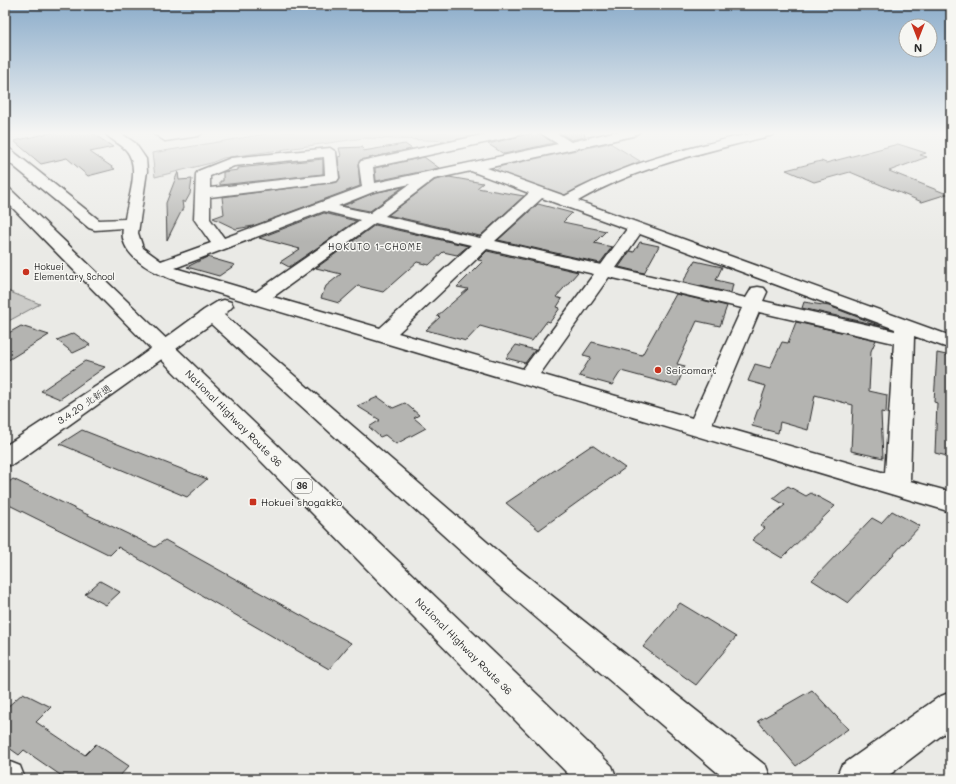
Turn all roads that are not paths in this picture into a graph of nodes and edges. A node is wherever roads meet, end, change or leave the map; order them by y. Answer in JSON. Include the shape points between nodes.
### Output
{"nodes":[{"id":1,"x":25,"y":169,"type":"edge"},
{"id":2,"x":140,"y":169,"type":"edge"},
{"id":3,"x":216,"y":169,"type":"edge"},
{"id":4,"x":331,"y":169,"type":"edge"},
{"id":5,"x":367,"y":169,"type":"edge"},
{"id":6,"x":467,"y":169,"type":"edge"},
{"id":7,"x":472,"y":169,"type":"edge"},
{"id":8,"x":633,"y":169,"type":"edge"},
{"id":9,"x":429,"y":176,"type":"junction"},
{"id":10,"x":369,"y":189,"type":"junction"},
{"id":11,"x":5,"y":192,"type":"edge"},
{"id":12,"x":539,"y":192,"type":"junction"},
{"id":13,"x":203,"y":193,"type":"junction"},
{"id":14,"x":289,"y":194,"type":"junction"},
{"id":15,"x":565,"y":202,"type":"junction"},
{"id":16,"x":314,"y":208,"type":"junction"},
{"id":17,"x":374,"y":218,"type":"junction"},
{"id":18,"x":131,"y":223,"type":"junction"},
{"id":19,"x":636,"y":228,"type":"junction"},
{"id":20,"x":482,"y":243,"type":"junction"},
{"id":21,"x":220,"y":244,"type":"junction"},
{"id":22,"x":159,"y":268,"type":"junction"},
{"id":23,"x":604,"y":270,"type":"junction"},
{"id":24,"x":764,"y":275,"type":"junction"},
{"id":25,"x":250,"y":297,"type":"junction"},
{"id":26,"x":753,"y":305,"type":"junction"},
{"id":27,"x":211,"y":314,"type":"junction"},
{"id":28,"x":905,"y":332,"type":"junction"},
{"id":29,"x":383,"y":336,"type":"junction"},
{"id":30,"x":951,"y":342,"type":"edge"},
{"id":31,"x":163,"y":349,"type":"junction"},
{"id":32,"x":527,"y":378,"type":"junction"},
{"id":33,"x":699,"y":428,"type":"junction"},
{"id":34,"x":5,"y":458,"type":"edge"},
{"id":35,"x":897,"y":486,"type":"junction"},
{"id":36,"x":951,"y":502,"type":"edge"},
{"id":37,"x":951,"y":708,"type":"edge"},
{"id":38,"x":599,"y":779,"type":"edge"},
{"id":39,"x":753,"y":779,"type":"edge"},
{"id":40,"x":854,"y":779,"type":"edge"}],
"edges":[{"from":1,"to":18,"type":"main road","via":[[94,225]]},
{"from":2,"to":18,"type":"main road"},
{"from":3,"to":13,"type":"main road","via":[[203,174]]},
{"from":4,"to":14,"type":"main road","via":[[332,178]]},
{"from":5,"to":10,"type":"main road"},
{"from":6,"to":9,"type":"main road"},
{"from":7,"to":12,"type":"main road"},
{"from":8,"to":15,"type":"main road","via":[[586,188]]},
{"from":9,"to":10,"type":"main road"},
{"from":9,"to":17,"type":"main road","name":"3.4.20 北新通","via":[[427,181]]},
{"from":10,"to":16,"type":"main road"},
{"from":11,"to":31,"type":"main road","name":"National Highway Route 36","number":"36"},
{"from":12,"to":15,"type":"main road"},
{"from":12,"to":20,"type":"main road"},
{"from":13,"to":14,"type":"main road"},
{"from":13,"to":21,"type":"main road","via":[[202,219]]},
{"from":14,"to":16,"type":"main road"},
{"from":15,"to":19,"type":"main road"},
{"from":16,"to":17,"type":"main road"},
{"from":16,"to":21,"type":"main road"},
{"from":17,"to":20,"type":"main road"},
{"from":17,"to":25,"type":"main road","name":"3.4.20 北新通"},
{"from":18,"to":22,"type":"main road","via":[[130,233],[136,250]]},
{"from":19,"to":23,"type":"main road"},
{"from":19,"to":24,"type":"main road"},
{"from":20,"to":23,"type":"main road"},
{"from":20,"to":29,"type":"main road"},
{"from":21,"to":22,"type":"main road"},
{"from":22,"to":25,"type":"main road"},
{"from":23,"to":26,"type":"main road"},
{"from":23,"to":32,"type":"main road"},
{"from":24,"to":26,"type":"main road"},
{"from":24,"to":28,"type":"main road"},
{"from":25,"to":27,"type":"main road","name":"3.4.20 北新通"},
{"from":25,"to":29,"type":"main road"},
{"from":26,"to":28,"type":"main road"},
{"from":26,"to":33,"type":"main road"},
{"from":27,"to":31,"type":"main road","name":"3.4.20 北新通"},
{"from":27,"to":39,"type":"main road","via":[[507,576]]},
{"from":28,"to":30,"type":"main road"},
{"from":28,"to":35,"type":"main road"},
{"from":29,"to":32,"type":"main road"},
{"from":31,"to":34,"type":"main road","name":"3.4.20 北新通"},
{"from":31,"to":38,"type":"main road","name":"National Highway Route 36","number":"36"},
{"from":32,"to":33,"type":"main road"},
{"from":33,"to":35,"type":"main road"},
{"from":35,"to":36,"type":"main road"},
{"from":37,"to":40,"type":"main road"}]}
